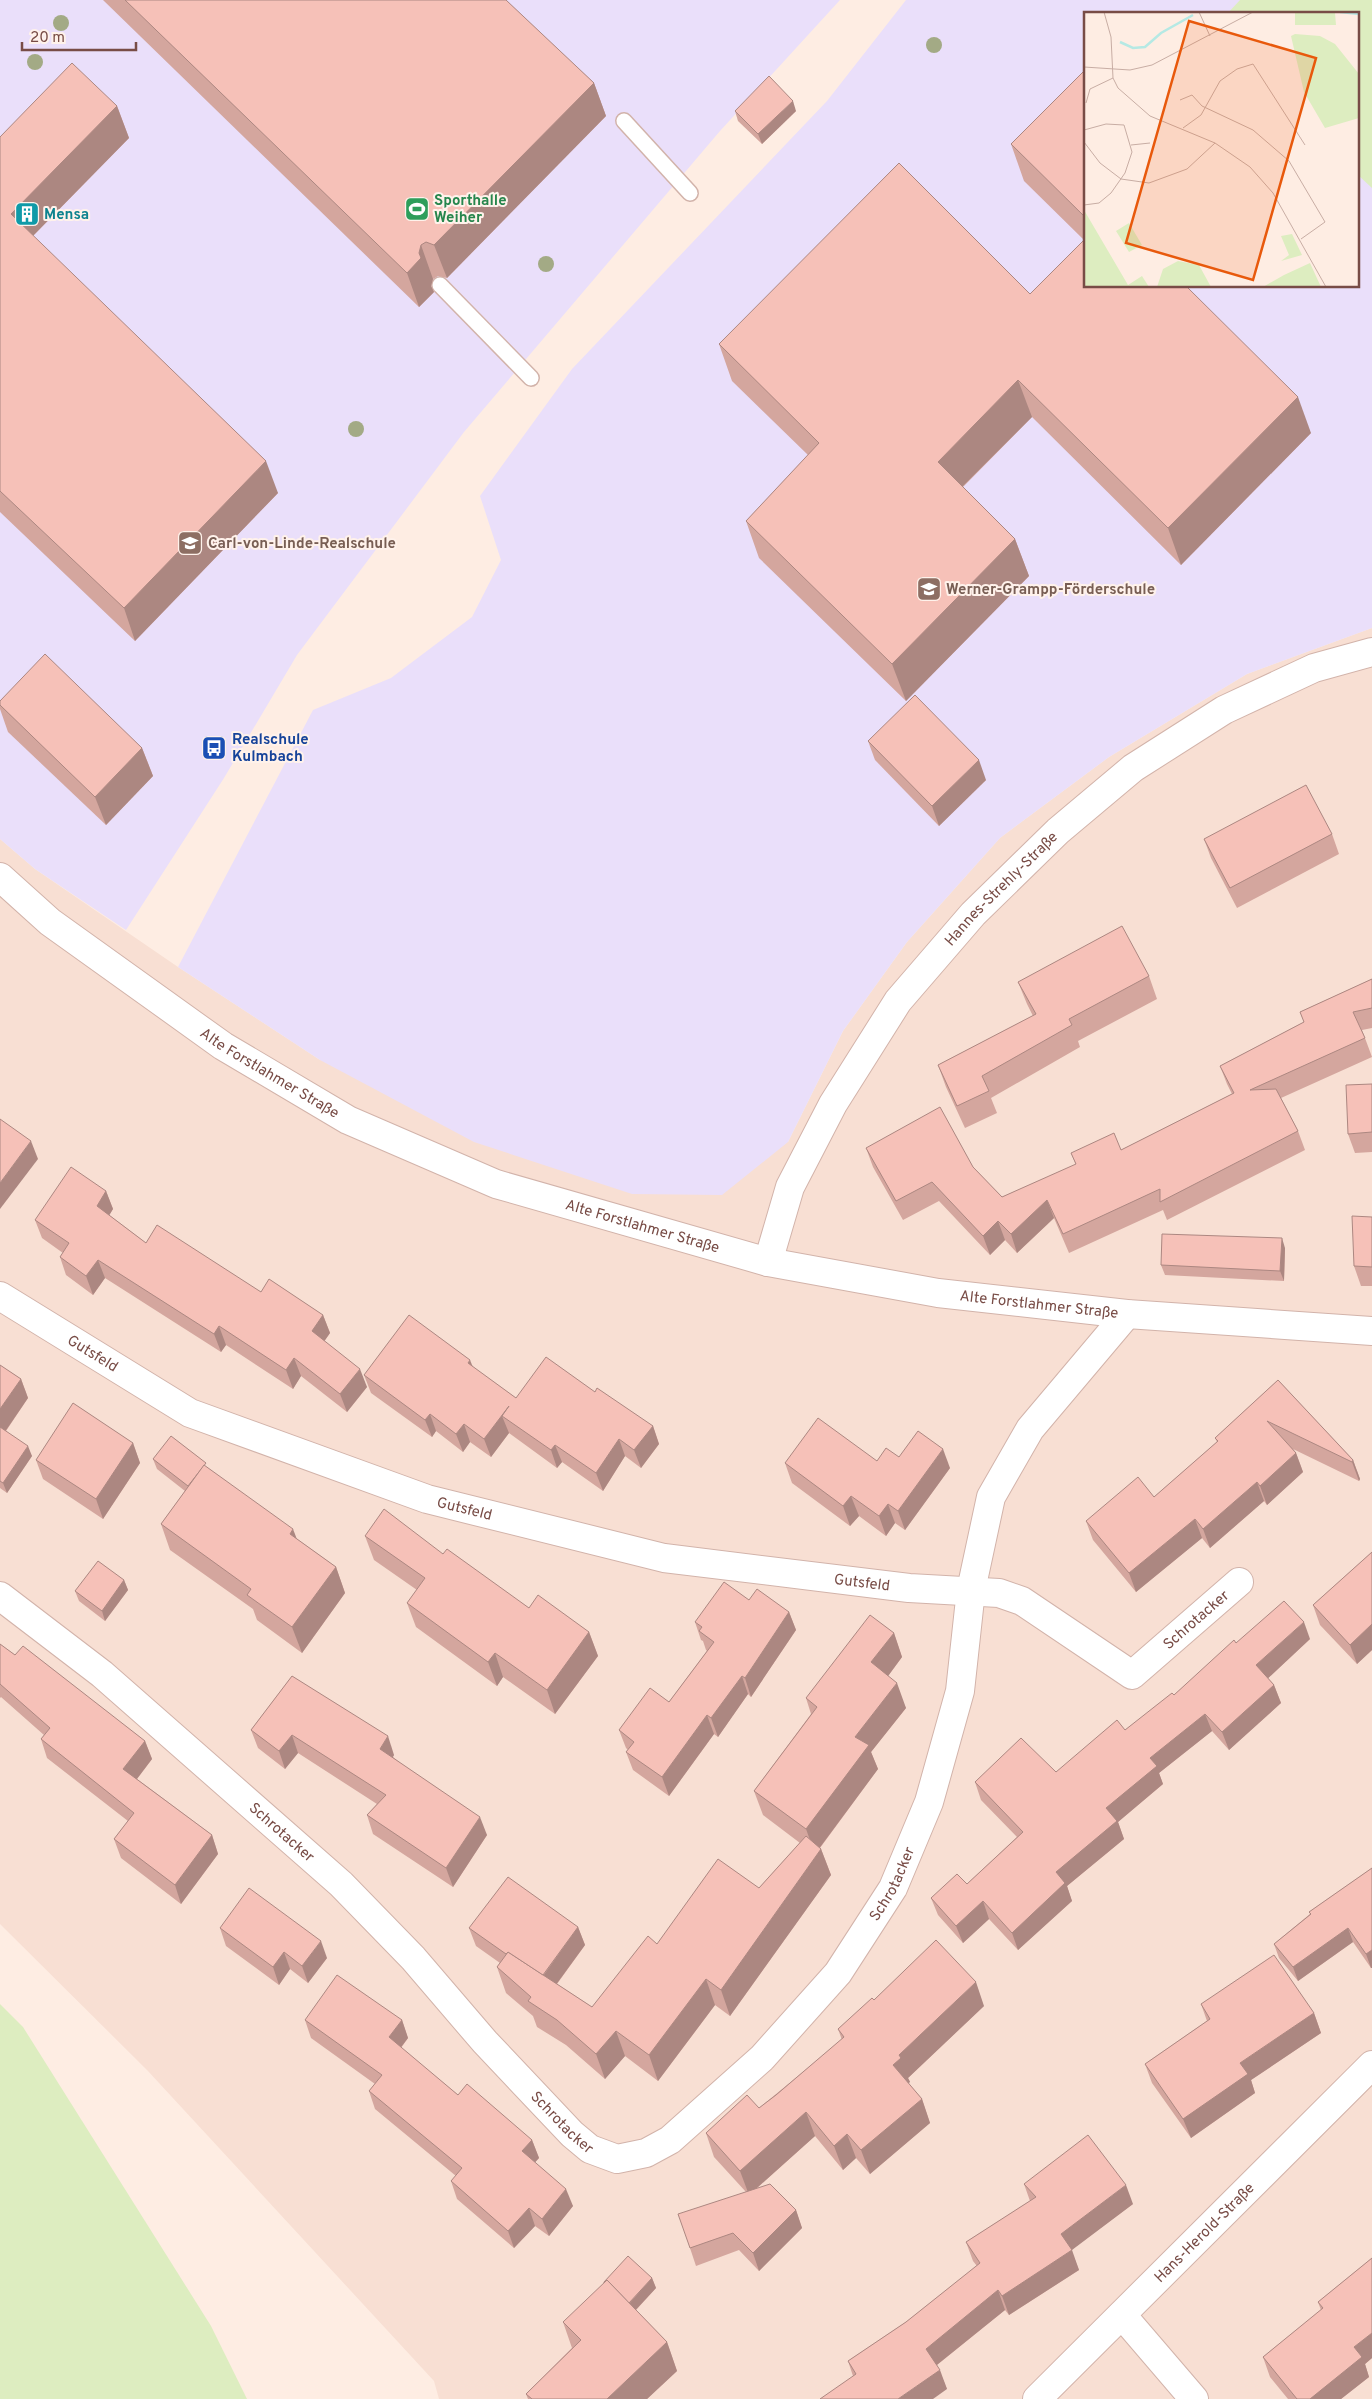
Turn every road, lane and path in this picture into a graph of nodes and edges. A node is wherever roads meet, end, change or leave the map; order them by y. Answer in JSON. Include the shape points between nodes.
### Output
{"nodes":[{"id":1,"x":624,"y":121,"type":"dead end"},
{"id":2,"x":690,"y":193,"type":"dead end"},
{"id":3,"x":440,"y":285,"type":"dead end"},
{"id":4,"x":530,"y":378,"type":"dead end"},
{"id":5,"x":1372,"y":652,"type":"edge"},
{"id":6,"x":0,"y":877,"type":"edge"},
{"id":7,"x":768,"y":1262,"type":"junction"},
{"id":8,"x":0,"y":1296,"type":"edge"},
{"id":9,"x":1127,"y":1314,"type":"junction"},
{"id":10,"x":1372,"y":1330,"type":"edge"},
{"id":11,"x":1238,"y":1582,"type":"dead end"},
{"id":12,"x":971,"y":1590,"type":"junction"},
{"id":13,"x":0,"y":1596,"type":"edge"},
{"id":14,"x":1372,"y":2065,"type":"edge"},
{"id":15,"x":1122,"y":2315,"type":"junction"},
{"id":16,"x":1037,"y":2399,"type":"edge"},
{"id":17,"x":1194,"y":2399,"type":"edge"}],
"edges":[{"from":1,"to":2,"type":"lane"},
{"from":3,"to":4,"type":"lane"},
{"from":5,"to":7,"type":"street","name":"Hannes-Strehly-Straße","via":[[1314,668],[1224,710],[1133,768],[1058,831],[973,914],[898,1001],[833,1104],[790,1187]]},
{"from":6,"to":7,"type":"street","name":"Alte Forstlahmer Straße","via":[[50,922],[137,986],[223,1046],[348,1120],[496,1184]]},
{"from":7,"to":9,"type":"street","name":"Alte Forstlahmer Straße","via":[[938,1294]]},
{"from":8,"to":12,"type":"street","name":"Gutsfeld","via":[[190,1413],[427,1499],[664,1558],[909,1588]]},
{"from":9,"to":10,"type":"street","name":"Alte Forstlahmer Straße"},
{"from":9,"to":12,"type":"street","name":"Schrotacker","via":[[1030,1429],[1020,1446],[992,1498]]},
{"from":11,"to":12,"type":"street","name":"Schrotacker","via":[[1132,1675],[1022,1601],[999,1593]]},
{"from":12,"to":13,"type":"street","name":"Schrotacker","via":[[960,1691],[929,1802],[893,1888],[838,1973],[762,2058],[670,2140],[646,2153],[617,2159],[590,2149],[572,2134],[485,2042],[413,1958],[341,1884],[102,1674]]},
{"from":14,"to":15,"type":"street","name":"Hans-Herold-Straße"},
{"from":15,"to":16,"type":"street","name":"Hans-Herold-Straße"},
{"from":15,"to":17,"type":"street"}]}
